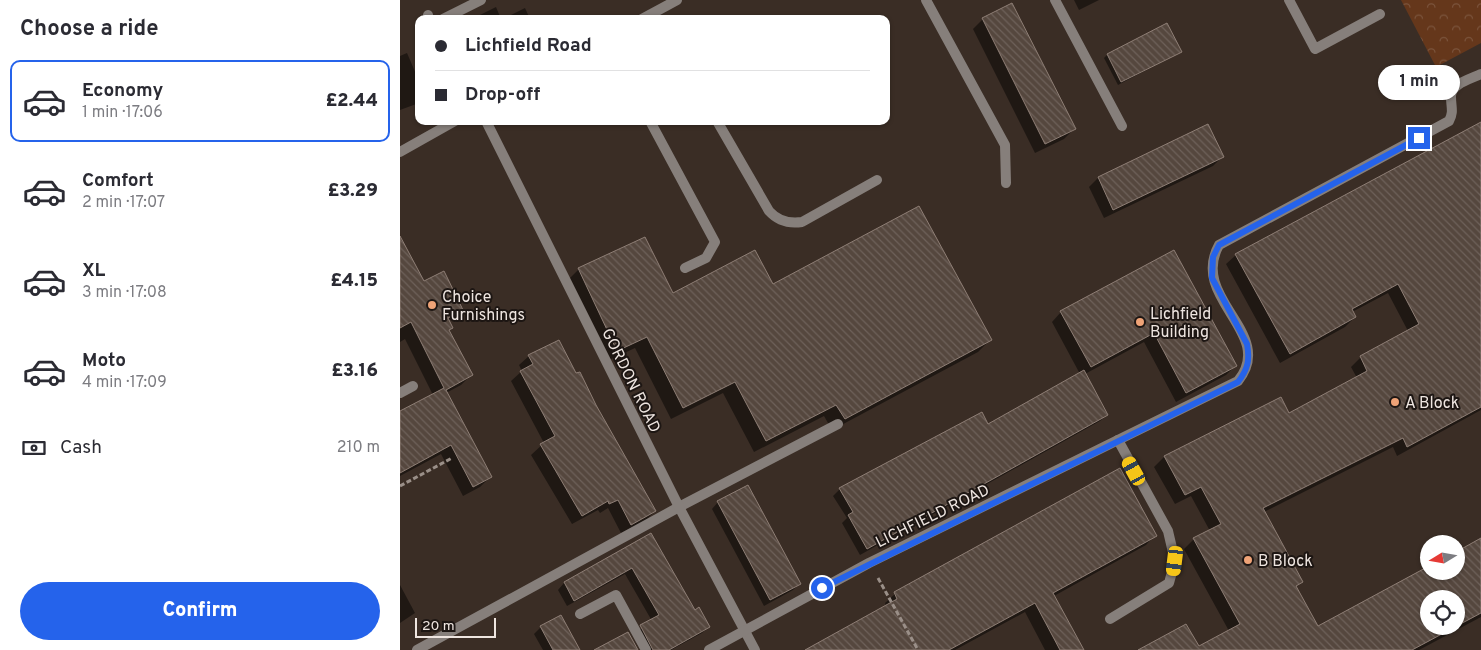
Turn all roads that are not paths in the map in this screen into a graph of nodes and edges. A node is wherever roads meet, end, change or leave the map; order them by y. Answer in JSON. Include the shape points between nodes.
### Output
{"nodes":[{"id":1,"x":481,"y":0,"type":"edge"},
{"id":2,"x":677,"y":0,"type":"edge"},
{"id":3,"x":926,"y":0,"type":"edge"},
{"id":4,"x":1055,"y":0,"type":"edge"},
{"id":5,"x":1289,"y":0,"type":"edge"},
{"id":6,"x":1380,"y":14,"type":"dead end"},
{"id":7,"x":451,"y":15,"type":"edge"},
{"id":8,"x":657,"y":15,"type":"edge"},
{"id":9,"x":1481,"y":74,"type":"edge"},
{"id":10,"x":448,"y":125,"type":"edge"},
{"id":11,"x":488,"y":125,"type":"edge"},
{"id":12,"x":652,"y":125,"type":"edge"},
{"id":13,"x":719,"y":125,"type":"edge"},
{"id":14,"x":1122,"y":126,"type":"dead end"},
{"id":15,"x":400,"y":152,"type":"edge"},
{"id":16,"x":877,"y":180,"type":"dead end"},
{"id":17,"x":1006,"y":183,"type":"dead end"},
{"id":18,"x":685,"y":268,"type":"dead end"},
{"id":19,"x":413,"y":386,"type":"dead end"},
{"id":20,"x":400,"y":393,"type":"edge"},
{"id":21,"x":838,"y":424,"type":"dead end"},
{"id":22,"x":1118,"y":440,"type":"junction"},
{"id":23,"x":679,"y":507,"type":"junction"},
{"id":24,"x":580,"y":614,"type":"dead end"},
{"id":25,"x":1110,"y":619,"type":"dead end"},
{"id":26,"x":744,"y":630,"type":"junction"},
{"id":27,"x":417,"y":650,"type":"edge"},
{"id":28,"x":646,"y":650,"type":"edge"},
{"id":29,"x":709,"y":650,"type":"edge"},
{"id":30,"x":755,"y":650,"type":"edge"}],
"edges":[{"from":1,"to":7,"type":"street"},
{"from":2,"to":8,"type":"street"},
{"from":3,"to":17,"type":"street","via":[[1005,145]]},
{"from":4,"to":14,"type":"street"},
{"from":5,"to":6,"type":"street","via":[[1315,49]]},
{"from":9,"to":22,"type":"street","name":"LICHFIELD ROAD","via":[[1454,87],[1451,92],[1453,113],[1449,121],[1219,245],[1213,257],[1212,278],[1247,344],[1248,365],[1238,382]]},
{"from":10,"to":15,"type":"street"},
{"from":11,"to":23,"type":"street","name":"GORDON ROAD"},
{"from":12,"to":18,"type":"street","via":[[715,242],[706,258]]},
{"from":13,"to":16,"type":"street","via":[[769,211],[782,221],[802,222]]},
{"from":19,"to":20,"type":"street"},
{"from":21,"to":23,"type":"street"},
{"from":22,"to":25,"type":"street","via":[[1168,531],[1175,561],[1169,583]]},
{"from":22,"to":26,"type":"street","name":"LICHFIELD ROAD","via":[[870,563]]},
{"from":23,"to":26,"type":"street","name":"GORDON ROAD"},
{"from":23,"to":27,"type":"street"},
{"from":24,"to":28,"type":"street","via":[[616,595]]},
{"from":26,"to":29,"type":"street","name":"LICHFIELD ROAD"},
{"from":26,"to":30,"type":"street","name":"GORDON ROAD"}]}
